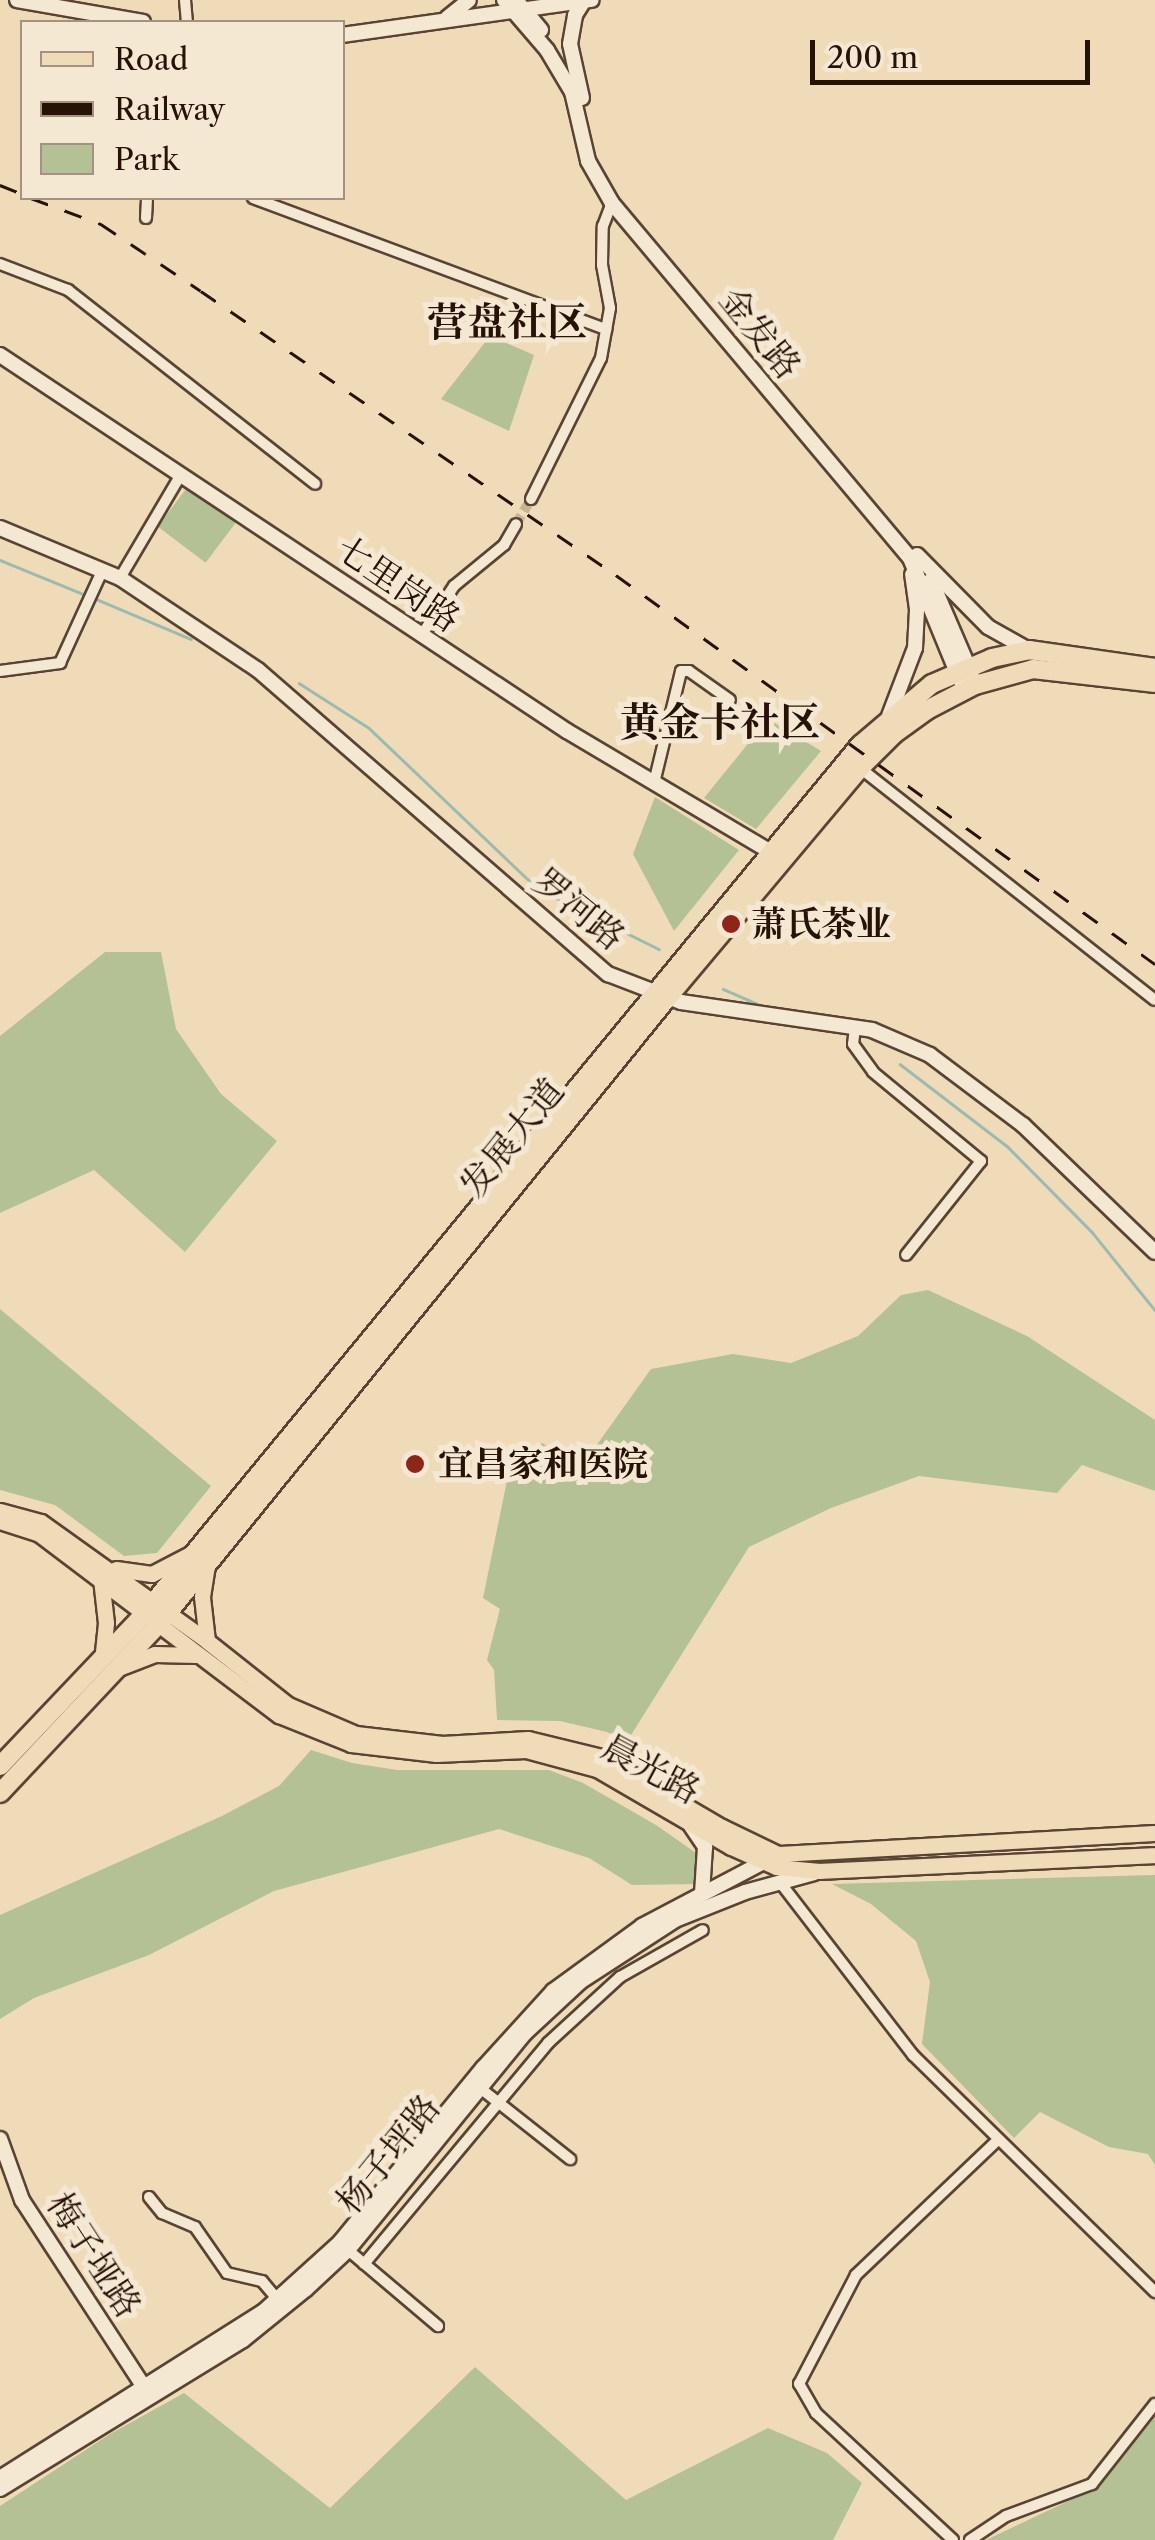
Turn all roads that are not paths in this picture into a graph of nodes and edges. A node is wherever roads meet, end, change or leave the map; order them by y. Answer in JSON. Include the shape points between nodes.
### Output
{"nodes":[{"id":1,"x":17,"y":0,"type":"edge"},
{"id":2,"x":469,"y":0,"type":"edge"},
{"id":3,"x":587,"y":1,"type":"edge"},
{"id":4,"x":514,"y":5,"type":"edge"},
{"id":5,"x":131,"y":20,"type":"edge"},
{"id":6,"x":440,"y":22,"type":"junction"},
{"id":7,"x":345,"y":35,"type":"edge"},
{"id":8,"x":582,"y":99,"type":"junction"},
{"id":9,"x":147,"y":200,"type":"edge"},
{"id":10,"x":259,"y":200,"type":"edge"},
{"id":11,"x":612,"y":204,"type":"junction"},
{"id":12,"x":146,"y":218,"type":"dead end"},
{"id":13,"x":0,"y":264,"type":"edge"},
{"id":14,"x":606,"y":329,"type":"junction"},
{"id":15,"x":0,"y":355,"type":"edge"},
{"id":16,"x":180,"y":476,"type":"junction"},
{"id":17,"x":316,"y":484,"type":"dead end"},
{"id":18,"x":531,"y":499,"type":"tunnel mouth"},
{"id":19,"x":516,"y":524,"type":"tunnel mouth"},
{"id":20,"x":0,"y":528,"type":"edge"},
{"id":21,"x":913,"y":557,"type":"junction"},
{"id":22,"x":102,"y":569,"type":"junction"},
{"id":23,"x":120,"y":578,"type":"junction"},
{"id":24,"x":421,"y":636,"type":"junction"},
{"id":25,"x":1029,"y":650,"type":"junction"},
{"id":26,"x":1155,"y":668,"type":"edge"},
{"id":27,"x":963,"y":669,"type":"junction"},
{"id":28,"x":0,"y":671,"type":"edge"},
{"id":29,"x":1155,"y":682,"type":"edge"},
{"id":30,"x":970,"y":688,"type":"junction"},
{"id":31,"x":730,"y":700,"type":"dead end"},
{"id":32,"x":886,"y":722,"type":"junction"},
{"id":33,"x":860,"y":768,"type":"junction"},
{"id":34,"x":654,"y":782,"type":"junction"},
{"id":35,"x":770,"y":851,"type":"junction"},
{"id":36,"x":661,"y":994,"type":"junction"},
{"id":37,"x":1155,"y":1000,"type":"edge"},
{"id":38,"x":855,"y":1028,"type":"junction"},
{"id":39,"x":1155,"y":1252,"type":"edge"},
{"id":40,"x":906,"y":1255,"type":"dead end"},
{"id":41,"x":0,"y":1510,"type":"edge"},
{"id":42,"x":0,"y":1520,"type":"edge"},
{"id":43,"x":202,"y":1556,"type":"junction"},
{"id":44,"x":102,"y":1572,"type":"junction"},
{"id":45,"x":156,"y":1614,"type":"junction"},
{"id":46,"x":202,"y":1648,"type":"junction"},
{"id":47,"x":110,"y":1664,"type":"junction"},
{"id":48,"x":0,"y":1766,"type":"edge"},
{"id":49,"x":0,"y":1794,"type":"edge"},
{"id":50,"x":688,"y":1822,"type":"junction"},
{"id":51,"x":1155,"y":1833,"type":"edge"},
{"id":52,"x":1155,"y":1855,"type":"edge"},
{"id":53,"x":775,"y":1866,"type":"junction"},
{"id":54,"x":702,"y":1894,"type":"junction"},
{"id":55,"x":703,"y":1930,"type":"dead end"},
{"id":56,"x":480,"y":2088,"type":"junction"},
{"id":57,"x":498,"y":2103,"type":"junction"},
{"id":58,"x":0,"y":2139,"type":"edge"},
{"id":59,"x":998,"y":2140,"type":"junction"},
{"id":60,"x":570,"y":2160,"type":"dead end"},
{"id":61,"x":149,"y":2197,"type":"dead end"},
{"id":62,"x":348,"y":2250,"type":"junction"},
{"id":63,"x":364,"y":2264,"type":"junction"},
{"id":64,"x":1155,"y":2292,"type":"edge"},
{"id":65,"x":278,"y":2300,"type":"junction"},
{"id":66,"x":438,"y":2326,"type":"dead end"},
{"id":67,"x":148,"y":2393,"type":"junction"},
{"id":68,"x":1155,"y":2404,"type":"edge"},
{"id":69,"x":0,"y":2478,"type":"edge"},
{"id":70,"x":0,"y":2489,"type":"edge"},
{"id":71,"x":954,"y":2540,"type":"edge"},
{"id":72,"x":970,"y":2540,"type":"edge"}],
"edges":[{"from":1,"to":5,"type":"main road"},
{"from":2,"to":6,"type":"main road"},
{"from":3,"to":4,"type":"main road"},
{"from":3,"to":8,"type":"main road","via":[[574,15],[570,44]]},
{"from":4,"to":6,"type":"main road"},
{"from":4,"to":8,"type":"main road","name":"金发路","via":[[571,73]]},
{"from":4,"to":11,"type":"main road","name":"金发路","via":[[572,92],[588,161]]},
{"from":6,"to":7,"type":"main road"},
{"from":8,"to":21,"type":"main road","name":"金发路","via":[[594,158],[617,199]]},
{"from":9,"to":12,"type":"street"},
{"from":10,"to":14,"type":"street"},
{"from":11,"to":14,"type":"street","via":[[603,226]]},
{"from":11,"to":21,"type":"main road","name":"金发路"},
{"from":13,"to":17,"type":"street","via":[[68,290]]},
{"from":14,"to":18,"type":"street","via":[[588,388]]},
{"from":15,"to":16,"type":"main road","name":"七里岗路"},
{"from":16,"to":23,"type":"street"},
{"from":16,"to":24,"type":"main road","name":"七里岗路"},
{"from":19,"to":24,"type":"street","via":[[504,545],[454,586]]},
{"from":20,"to":22,"type":"main road","name":"罗河路"},
{"from":21,"to":25,"type":"main road","via":[[988,627]]},
{"from":21,"to":27,"type":"main road","name":"金发路"},
{"from":21,"to":32,"type":"main road","via":[[914,648]]},
{"from":22,"to":23,"type":"main road","name":"罗河路"},
{"from":22,"to":28,"type":"street","via":[[60,662]]},
{"from":23,"to":36,"type":"main road","name":"罗河路","via":[[218,641],[312,714],[608,974]]},
{"from":24,"to":34,"type":"main road","name":"七里岗路"},
{"from":25,"to":26,"type":"highway","name":"发展大道"},
{"from":25,"to":27,"type":"highway","name":"发展大道"},
{"from":27,"to":30,"type":"main road","name":"金发路"},
{"from":27,"to":32,"type":"highway","name":"发展大道","via":[[932,684]]},
{"from":29,"to":30,"type":"highway","name":"发展大道","via":[[1034,669]]},
{"from":30,"to":33,"type":"highway","name":"发展大道","via":[[894,734]]},
{"from":31,"to":34,"type":"street","via":[[681,671]]},
{"from":32,"to":35,"type":"highway","name":"发展大道"},
{"from":33,"to":36,"type":"highway","name":"发展大道"},
{"from":33,"to":37,"type":"street"},
{"from":34,"to":35,"type":"main road","name":"七里岗路"},
{"from":35,"to":36,"type":"highway","name":"发展大道"},
{"from":36,"to":38,"type":"main road","name":"罗河路"},
{"from":36,"to":43,"type":"highway","name":"发展大道"},
{"from":38,"to":39,"type":"main road","name":"罗河路","via":[[930,1055],[1008,1113]]},
{"from":38,"to":40,"type":"street","via":[[853,1044],[873,1072],[981,1161]]},
{"from":41,"to":44,"type":"main road","name":"晨光路","via":[[42,1522]]},
{"from":42,"to":44,"type":"main road","name":"晨光路","via":[[38,1533]]},
{"from":43,"to":44,"type":"main road","via":[[152,1574]]},
{"from":43,"to":45,"type":"highway","name":"发展大道"},
{"from":43,"to":46,"type":"main road"},
{"from":44,"to":45,"type":"main road","name":"晨光路"},
{"from":44,"to":47,"type":"main road"},
{"from":45,"to":46,"type":"main road","name":"晨光路"},
{"from":45,"to":47,"type":"highway","name":"发展大道"},
{"from":46,"to":47,"type":"main road"},
{"from":46,"to":50,"type":"main road","name":"晨光路","via":[[279,1715],[351,1744],[436,1754],[526,1750],[597,1768]]},
{"from":46,"to":53,"type":"main road","name":"晨光路","via":[[288,1705],[356,1734],[442,1744],[528,1739],[602,1757]]},
{"from":47,"to":48,"type":"highway","name":"发展大道"},
{"from":47,"to":49,"type":"highway","name":"发展大道"},
{"from":50,"to":53,"type":"main road","name":"晨光路"},
{"from":50,"to":54,"type":"main road","via":[[705,1847]]},
{"from":51,"to":53,"type":"main road","name":"晨光路"},
{"from":52,"to":53,"type":"main road","name":"晨光路","via":[[820,1871]]},
{"from":53,"to":54,"type":"main road"},
{"from":53,"to":56,"type":"main road","name":"杨子坪路","via":[[745,1892],[675,1920],[594,1972],[525,2033]]},
{"from":53,"to":59,"type":"street","via":[[913,2056]]},
{"from":54,"to":65,"type":"main road","via":[[642,1926],[553,1991],[340,2242]]},
{"from":55,"to":57,"type":"street","via":[[620,1977],[581,2010]]},
{"from":56,"to":57,"type":"street"},
{"from":56,"to":62,"type":"main road","name":"杨子坪路"},
{"from":57,"to":60,"type":"street"},
{"from":57,"to":63,"type":"street"},
{"from":58,"to":67,"type":"main road","name":"梅子垭路","via":[[22,2200]]},
{"from":59,"to":64,"type":"street"},
{"from":59,"to":71,"type":"street","via":[[856,2275],[799,2384],[816,2413]]},
{"from":61,"to":65,"type":"street","via":[[162,2214],[195,2227],[227,2273],[262,2281]]},
{"from":62,"to":63,"type":"street"},
{"from":62,"to":67,"type":"main road","name":"杨子坪路","via":[[243,2340]]},
{"from":63,"to":66,"type":"street"},
{"from":65,"to":67,"type":"main road"},
{"from":67,"to":69,"type":"main road"},
{"from":67,"to":70,"type":"main road","name":"杨子坪路"},
{"from":68,"to":72,"type":"street","via":[[1092,2484],[1006,2516]]}]}
